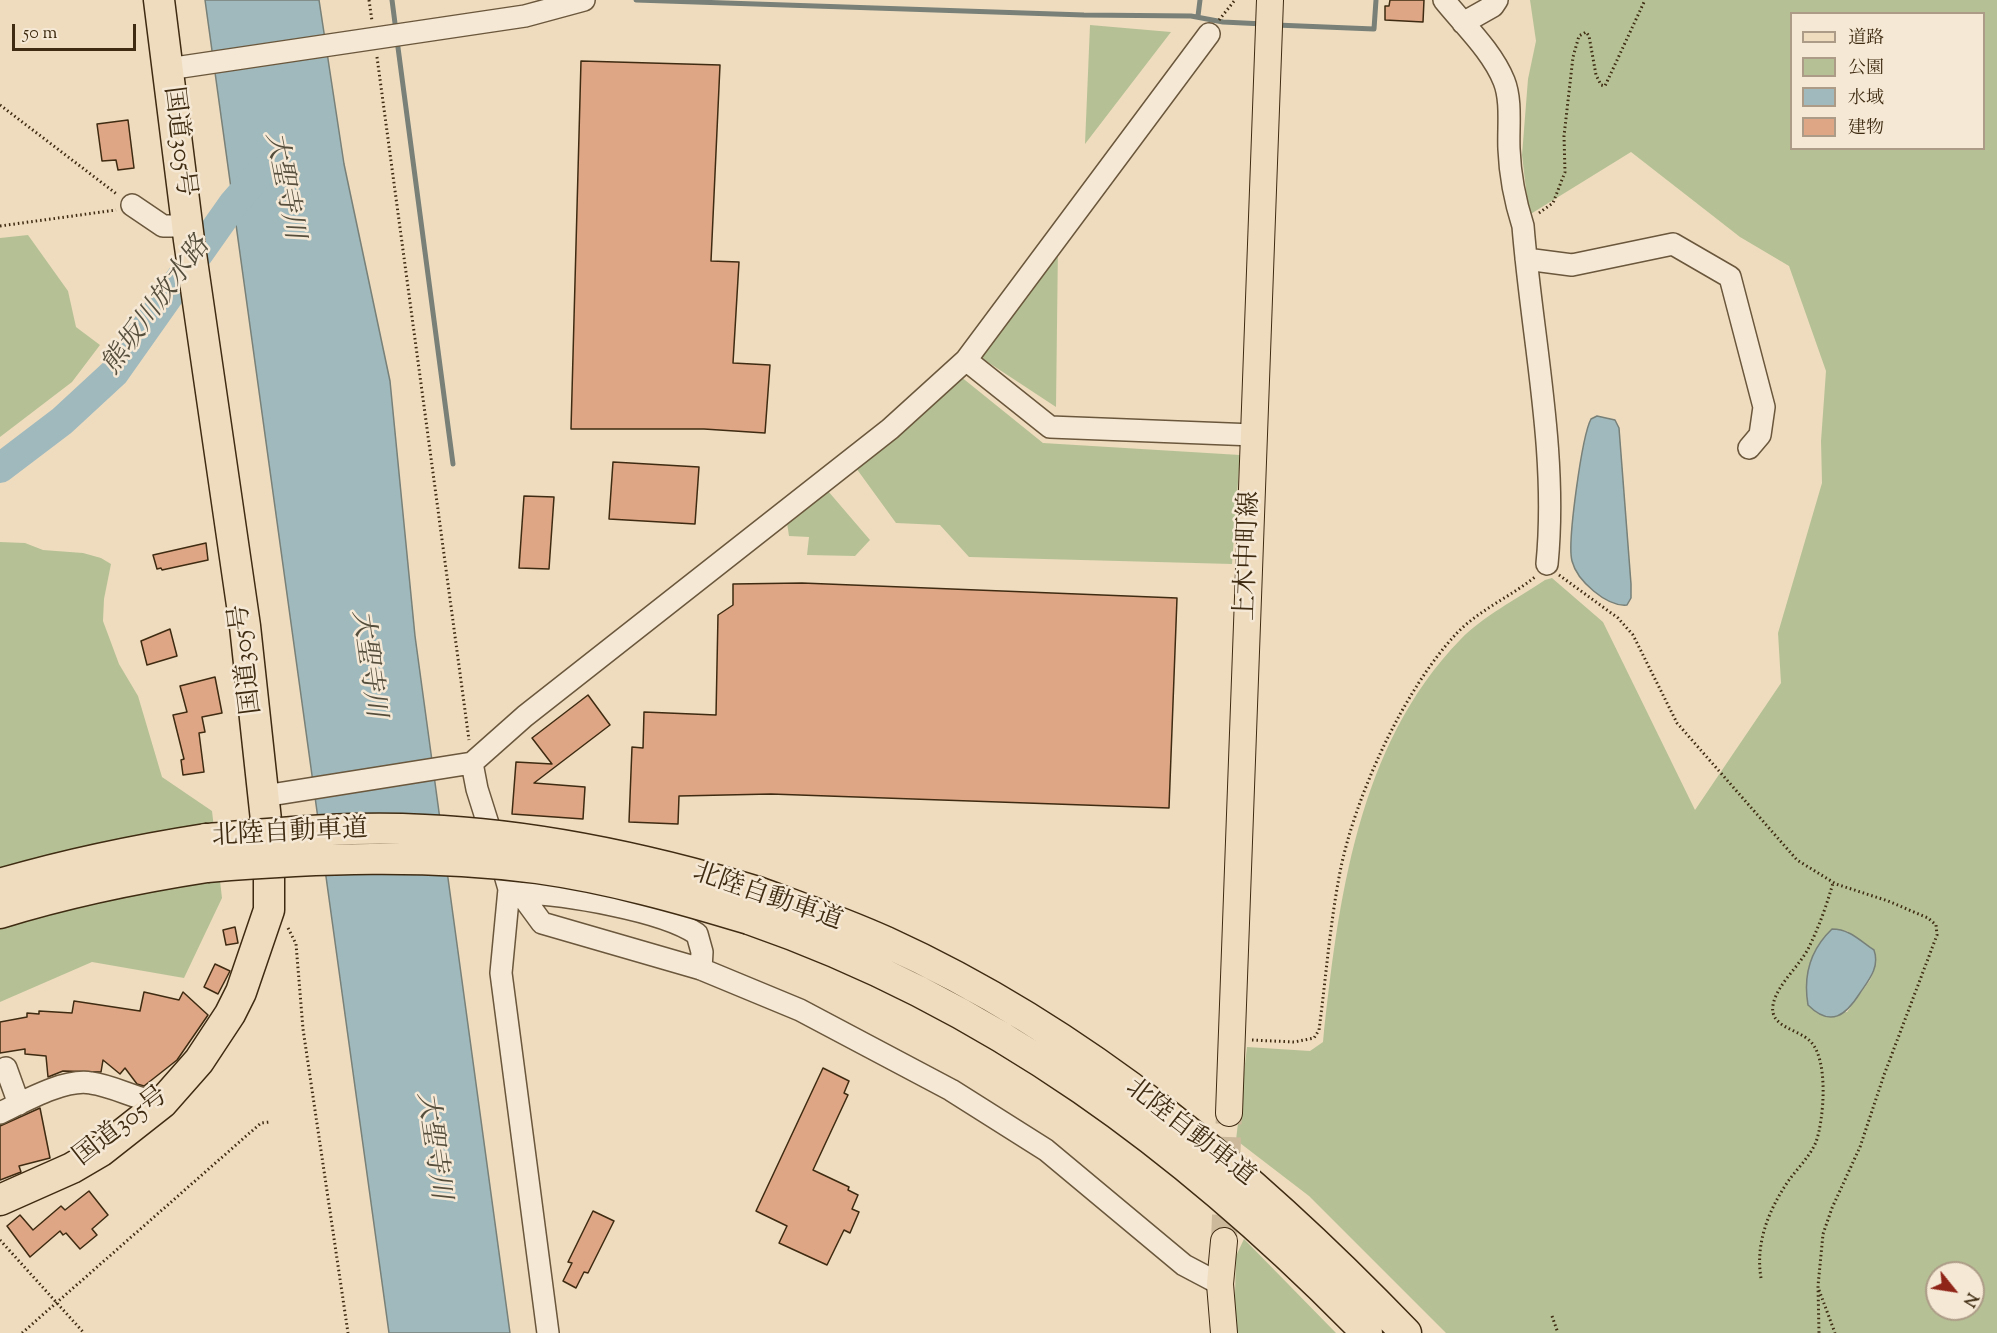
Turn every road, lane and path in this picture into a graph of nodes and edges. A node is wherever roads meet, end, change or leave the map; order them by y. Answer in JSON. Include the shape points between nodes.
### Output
{"nodes":[{"id":1,"x":159,"y":0,"type":"edge"},
{"id":2,"x":369,"y":0,"type":"edge"},
{"id":3,"x":584,"y":0,"type":"edge"},
{"id":4,"x":1235,"y":0,"type":"edge"},
{"id":5,"x":1270,"y":0,"type":"edge"},
{"id":6,"x":1444,"y":0,"type":"edge"},
{"id":7,"x":1497,"y":0,"type":"edge"},
{"id":8,"x":1645,"y":0,"type":"edge"},
{"id":9,"x":1463,"y":23,"type":"junction"},
{"id":10,"x":1209,"y":34,"type":"joint"},
{"id":11,"x":375,"y":39,"type":"junction"},
{"id":12,"x":168,"y":69,"type":"junction"},
{"id":13,"x":0,"y":105,"type":"edge"},
{"id":14,"x":132,"y":206,"type":"junction"},
{"id":15,"x":0,"y":226,"type":"edge"},
{"id":16,"x":1523,"y":226,"type":"junction"},
{"id":17,"x":188,"y":233,"type":"junction"},
{"id":18,"x":1526,"y":260,"type":"junction"},
{"id":19,"x":966,"y":360,"type":"junction"},
{"id":20,"x":1254,"y":435,"type":"junction"},
{"id":21,"x":1749,"y":448,"type":"dead end"},
{"id":22,"x":1540,"y":571,"type":"junction"},
{"id":23,"x":472,"y":763,"type":"junction"},
{"id":24,"x":272,"y":795,"type":"junction"},
{"id":25,"x":206,"y":853,"type":"junction"},
{"id":26,"x":1833,"y":883,"type":"junction"},
{"id":27,"x":0,"y":884,"type":"edge"},
{"id":28,"x":515,"y":891,"type":"junction"},
{"id":29,"x":754,"y":906,"type":"junction"},
{"id":30,"x":269,"y":910,"type":"junction"},
{"id":31,"x":0,"y":913,"type":"edge"},
{"id":32,"x":701,"y":969,"type":"junction"},
{"id":33,"x":1232,"y":1039,"type":"junction"},
{"id":34,"x":6,"y":1068,"type":"dead end"},
{"id":35,"x":162,"y":1102,"type":"junction"},
{"id":36,"x":9,"y":1108,"type":"edge"},
{"id":37,"x":1229,"y":1113,"type":"tunnel mouth"},
{"id":38,"x":270,"y":1122,"type":"dead end"},
{"id":39,"x":0,"y":1200,"type":"edge"},
{"id":40,"x":0,"y":1240,"type":"edge"},
{"id":41,"x":1224,"y":1241,"type":"tunnel mouth"},
{"id":42,"x":1761,"y":1278,"type":"dead end"},
{"id":43,"x":1220,"y":1284,"type":"junction"},
{"id":44,"x":1818,"y":1286,"type":"junction"},
{"id":45,"x":57,"y":1303,"type":"junction"},
{"id":46,"x":1552,"y":1316,"type":"dead end"},
{"id":47,"x":22,"y":1333,"type":"edge"},
{"id":48,"x":84,"y":1333,"type":"edge"},
{"id":49,"x":348,"y":1333,"type":"edge"},
{"id":50,"x":548,"y":1333,"type":"edge"},
{"id":51,"x":1224,"y":1333,"type":"edge"},
{"id":52,"x":1367,"y":1333,"type":"edge"},
{"id":53,"x":1406,"y":1333,"type":"edge"},
{"id":54,"x":1558,"y":1333,"type":"edge"},
{"id":55,"x":1819,"y":1333,"type":"edge"},
{"id":56,"x":1835,"y":1333,"type":"edge"}],
"edges":[{"from":1,"to":12,"type":"highway","name":"国道305号"},
{"from":2,"to":11,"type":"path"},
{"from":3,"to":11,"type":"street","via":[[525,16]]},
{"from":4,"to":10,"type":"path"},
{"from":5,"to":20,"type":"main road","name":"上木中町線"},
{"from":6,"to":9,"type":"street"},
{"from":7,"to":9,"type":"street"},
{"from":8,"to":16,"type":"path","via":[[1605,86],[1596,75],[1589,36],[1586,32],[1579,36],[1564,136],[1565,172],[1553,203]]},
{"from":9,"to":16,"type":"street","via":[[1505,81],[1509,152]]},
{"from":10,"to":19,"type":"street"},
{"from":11,"to":12,"type":"street"},
{"from":11,"to":23,"type":"path"},
{"from":12,"to":17,"type":"highway","name":"国道305号"},
{"from":13,"to":14,"type":"path"},
{"from":14,"to":15,"type":"path"},
{"from":14,"to":17,"type":"street","via":[[164,226]]},
{"from":16,"to":18,"type":"street"},
{"from":17,"to":24,"type":"highway","name":"国道305号"},
{"from":18,"to":21,"type":"street","via":[[1572,265],[1673,244],[1730,277],[1764,407],[1760,435]]},
{"from":18,"to":22,"type":"street","via":[[1551,509]]},
{"from":19,"to":20,"type":"street","via":[[1050,427]]},
{"from":19,"to":23,"type":"street","via":[[890,429],[525,716]]},
{"from":20,"to":33,"type":"main road","name":"上木中町線"},
{"from":22,"to":26,"type":"path","via":[[1625,627],[1642,650],[1666,707],[1677,723],[1797,860]]},
{"from":22,"to":33,"type":"path","via":[[1459,631],[1417,682],[1401,710],[1360,803],[1340,871],[1319,1030],[1314,1038],[1294,1042]]},
{"from":23,"to":24,"type":"street"},
{"from":23,"to":28,"type":"street","via":[[477,789]]},
{"from":24,"to":30,"type":"highway","name":"国道305号"},
{"from":25,"to":27,"type":"highway","name":"北陸自動車道","via":[[129,851]]},
{"from":25,"to":29,"type":"highway","name":"北陸自動車道","bridge":true,"via":[[356,830],[482,834],[615,854]]},
{"from":25,"to":31,"type":"highway","name":"北陸自動車道","via":[[130,879]]},
{"from":26,"to":42,"type":"path","via":[[1808,948],[1773,1005],[1774,1016],[1780,1023],[1810,1040],[1821,1058],[1822,1098],[1816,1142],[1777,1201],[1760,1242]]},
{"from":26,"to":44,"type":"path","via":[[1928,918],[1936,925],[1937,935],[1860,1148],[1823,1234]]},
{"from":28,"to":32,"type":"street","via":[[542,924]]},
{"from":28,"to":32,"type":"street","via":[[631,910],[684,926],[697,934]]},
{"from":28,"to":50,"type":"street","via":[[501,973]]},
{"from":29,"to":52,"type":"highway","name":"北陸自動車道","via":[[811,940],[936,998],[1062,1073],[1190,1168],[1256,1224]]},
{"from":29,"to":53,"type":"highway","name":"北陸自動車道","via":[[875,937],[938,968],[1078,1050],[1206,1144],[1341,1265]]},
{"from":30,"to":35,"type":"highway","name":"国道305号","via":[[230,1014],[199,1061]]},
{"from":30,"to":49,"type":"path","via":[[287,927],[296,944],[303,1029]]},
{"from":32,"to":43,"type":"street","via":[[800,1010],[951,1090],[1046,1150],[1184,1265]]},
{"from":33,"to":37,"type":"main road","name":"上木中町線"},
{"from":34,"to":36,"type":"street"},
{"from":35,"to":36,"type":"street","via":[[145,1101],[92,1083],[73,1082]]},
{"from":35,"to":39,"type":"highway","name":"国道305号","via":[[101,1151]]},
{"from":38,"to":45,"type":"path","via":[[261,1123]]},
{"from":40,"to":45,"type":"path"},
{"from":41,"to":43,"type":"main road"},
{"from":43,"to":51,"type":"main road"},
{"from":44,"to":55,"type":"path"},
{"from":44,"to":56,"type":"path"},
{"from":45,"to":47,"type":"path"},
{"from":45,"to":48,"type":"path"},
{"from":46,"to":54,"type":"path"}]}
